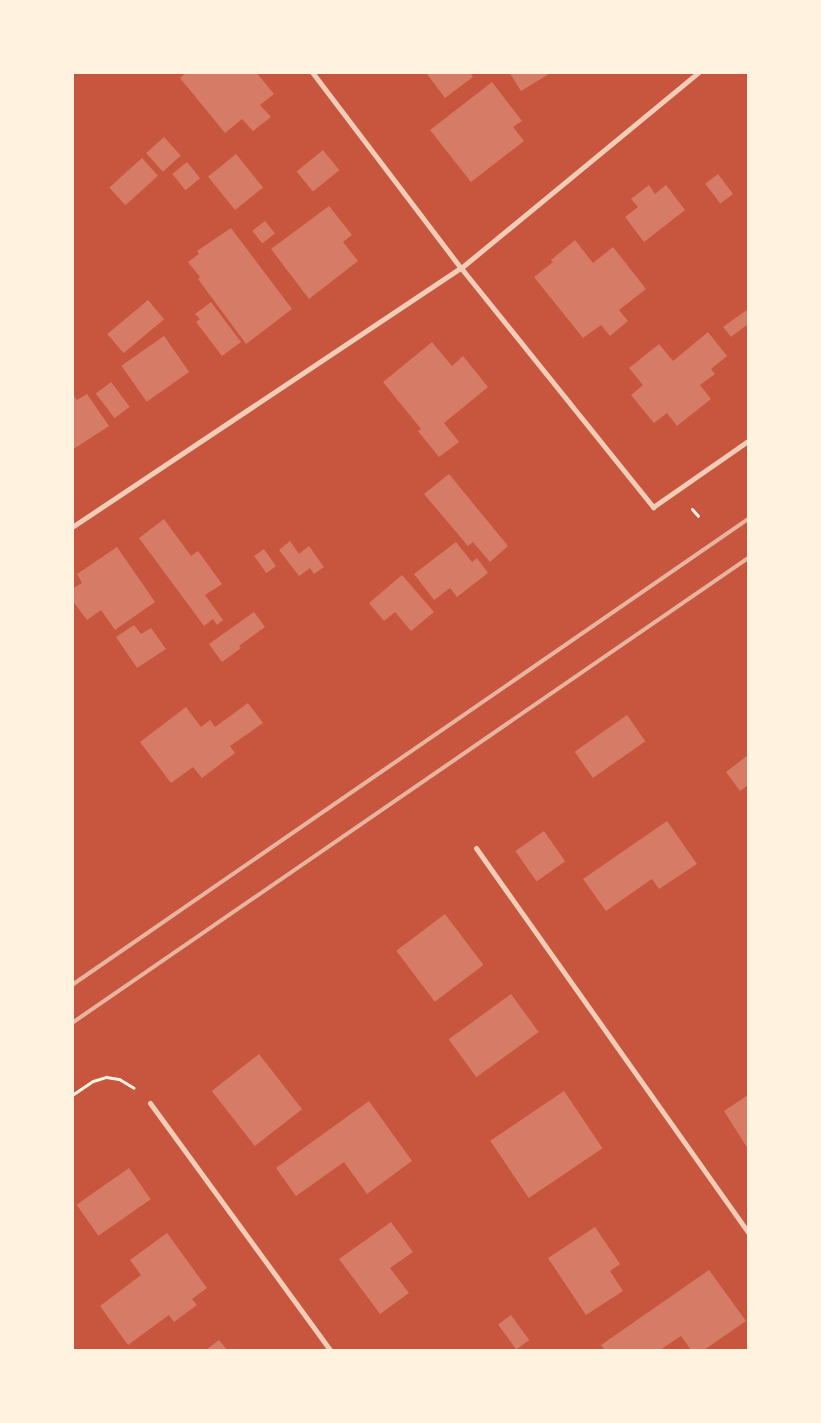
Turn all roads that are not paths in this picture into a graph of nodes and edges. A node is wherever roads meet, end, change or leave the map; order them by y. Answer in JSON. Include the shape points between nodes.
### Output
{"nodes":[{"id":1,"x":312,"y":72,"type":"edge"},
{"id":2,"x":699,"y":72,"type":"edge"},
{"id":3,"x":460,"y":268,"type":"junction"},
{"id":4,"x":748,"y":442,"type":"edge"},
{"id":5,"x":72,"y":527,"type":"edge"},
{"id":6,"x":476,"y":848,"type":"dead end"},
{"id":7,"x":150,"y":1103,"type":"road end"},
{"id":8,"x":748,"y":1232,"type":"edge"},
{"id":9,"x":330,"y":1350,"type":"edge"}],
"edges":[{"from":1,"to":3,"type":"street"},
{"from":2,"to":3,"type":"street"},
{"from":3,"to":4,"type":"street","via":[[653,507]]},
{"from":3,"to":5,"type":"street"},
{"from":6,"to":8,"type":"street"},
{"from":7,"to":9,"type":"street"}]}
